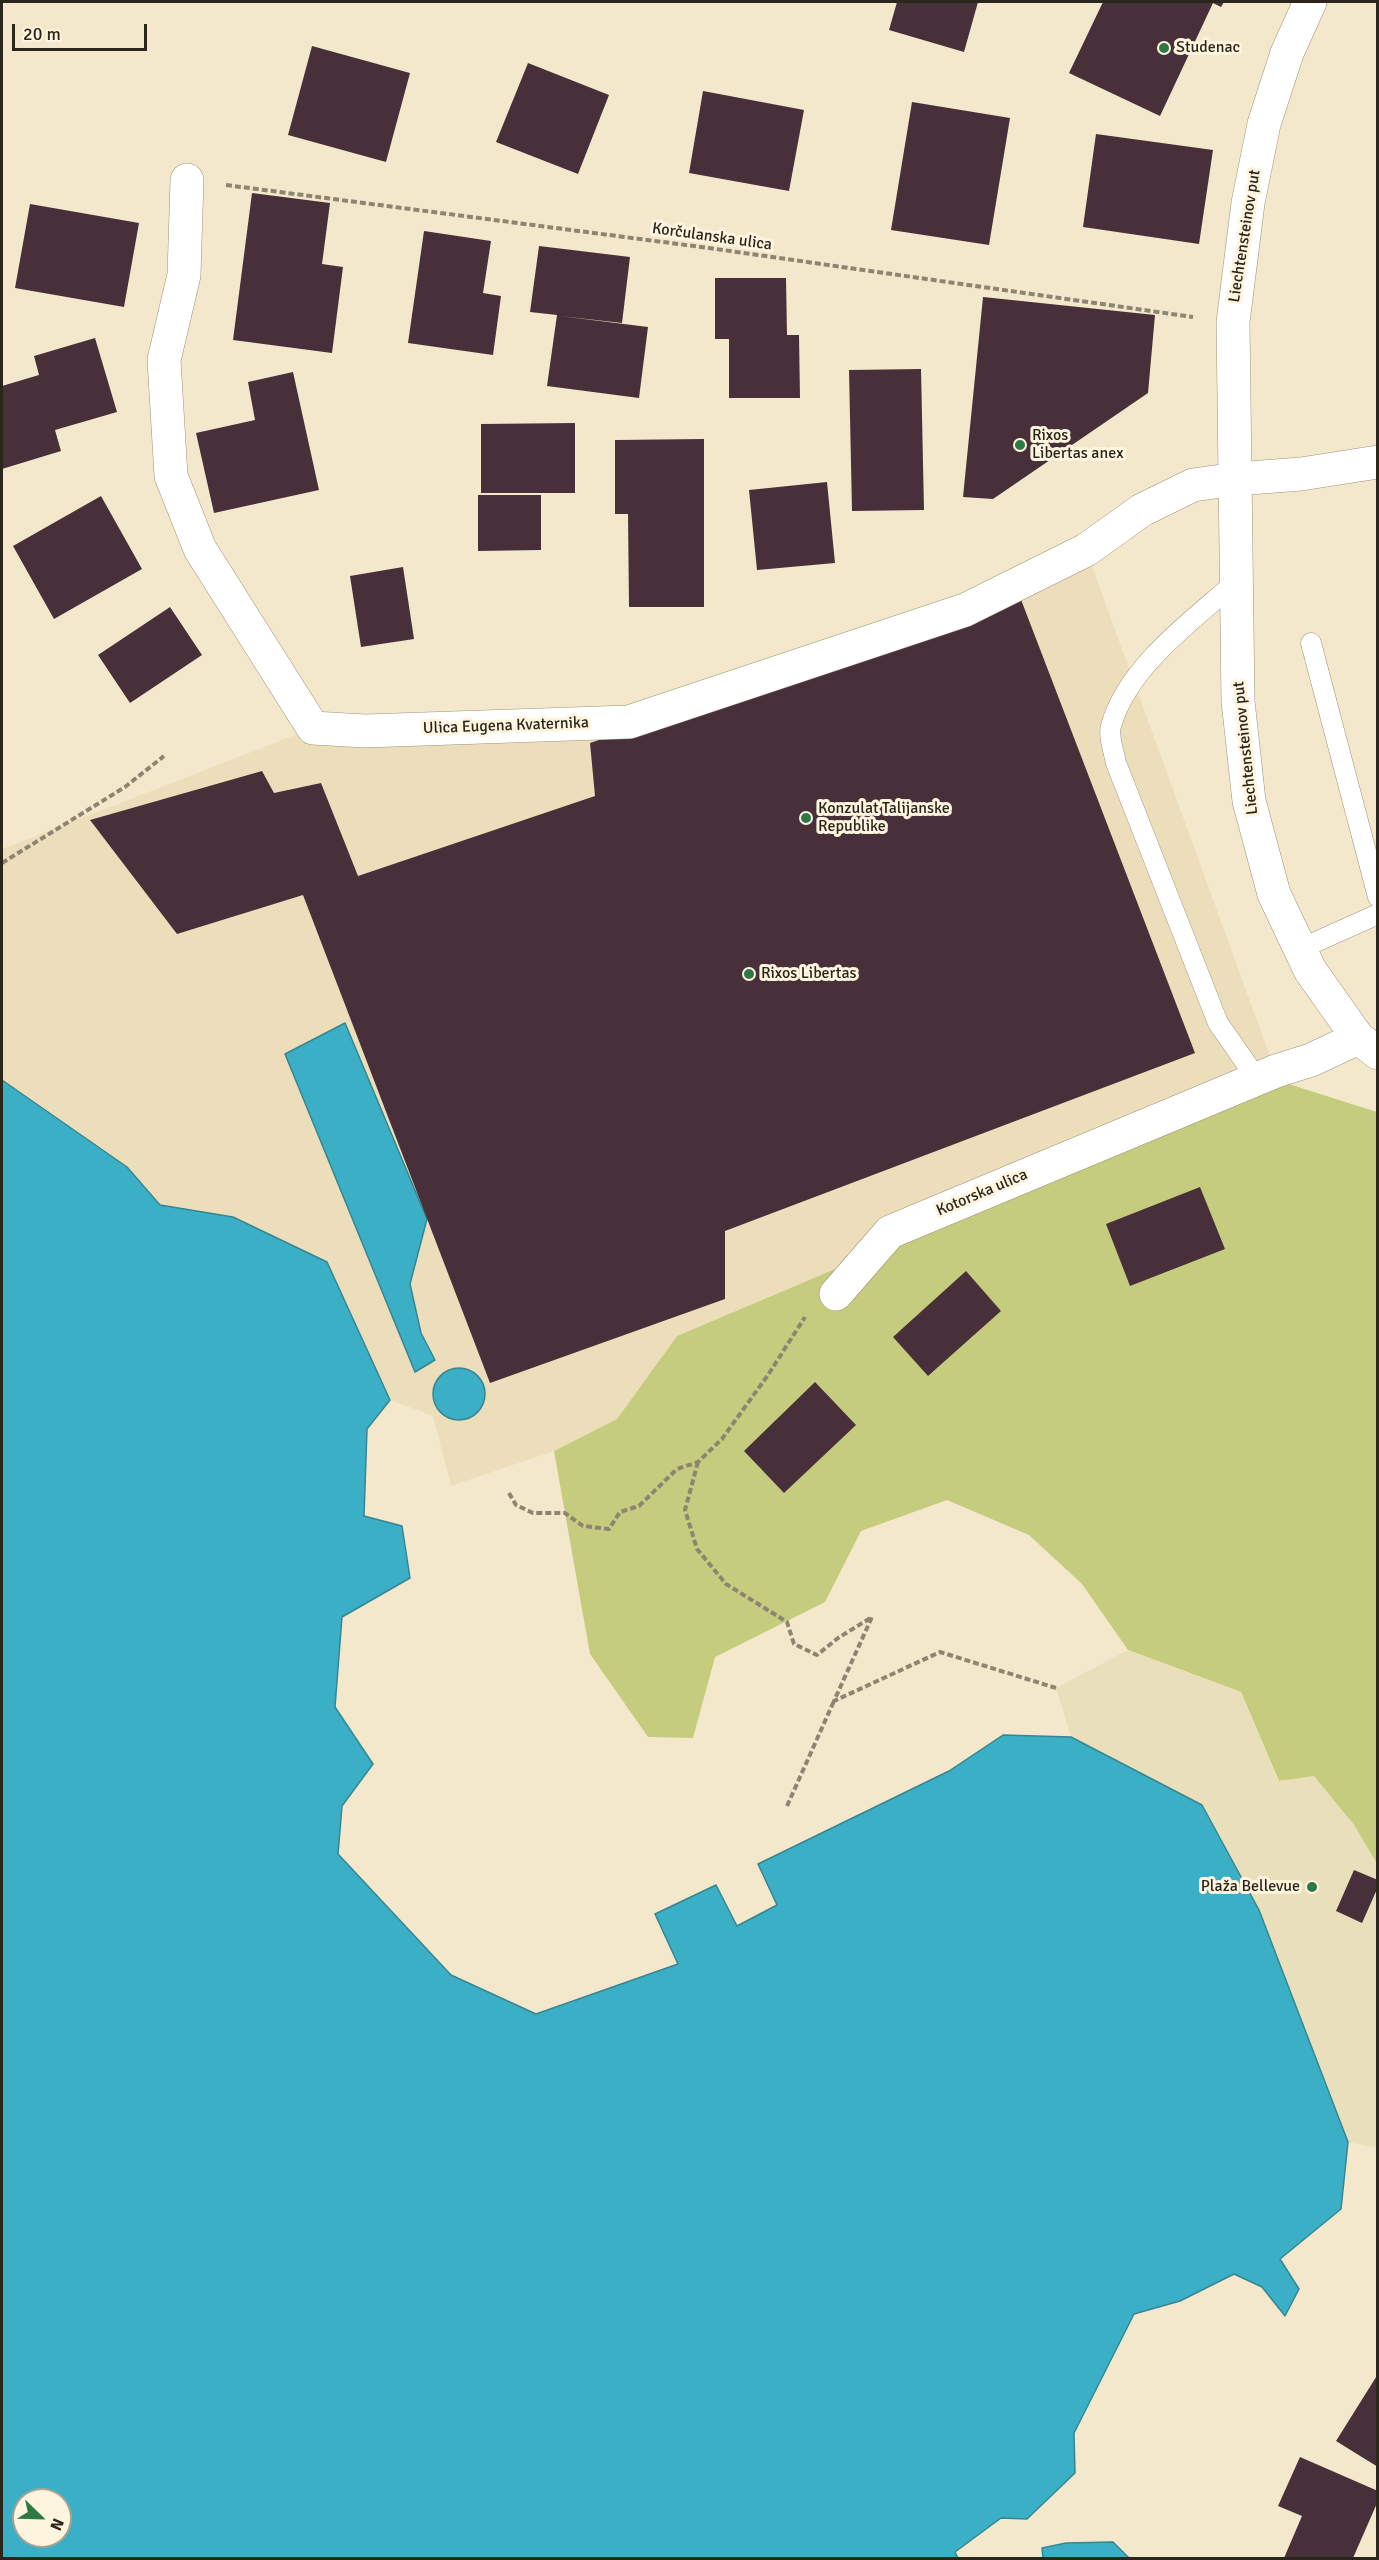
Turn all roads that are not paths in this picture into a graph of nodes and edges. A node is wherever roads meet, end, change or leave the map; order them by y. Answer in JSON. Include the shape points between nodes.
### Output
{"nodes":[{"id":1,"x":1310,"y":2,"type":"edge"},
{"id":2,"x":187,"y":180,"type":"road end"},
{"id":3,"x":1375,"y":455,"type":"edge"},
{"id":4,"x":1236,"y":479,"type":"junction"},
{"id":5,"x":1238,"y":581,"type":"junction"},
{"id":6,"x":1311,"y":643,"type":"dead end"},
{"id":7,"x":1377,"y":897,"type":"edge"},
{"id":8,"x":1377,"y":914,"type":"edge"},
{"id":9,"x":1300,"y":949,"type":"junction"},
{"id":10,"x":1368,"y":1046,"type":"edge"},
{"id":11,"x":1257,"y":1079,"type":"junction"},
{"id":12,"x":836,"y":1294,"type":"road end"}],
"edges":[{"from":1,"to":4,"type":"street","name":"Liechtensteinov put","via":[[1287,53],[1264,123],[1248,203],[1233,322]]},
{"from":2,"to":4,"type":"street","name":"Ulica Eugena Kvaternika","via":[[184,275],[165,360],[171,476],[200,549],[313,728],[365,731],[629,722],[965,610],[1086,550],[1142,510],[1193,485]]},
{"from":3,"to":4,"type":"street","via":[[1301,474]]},
{"from":4,"to":5,"type":"street","name":"Liechtensteinov put"},
{"from":5,"to":9,"type":"street","name":"Liechtensteinov put","via":[[1238,701],[1249,801],[1274,894]]},
{"from":5,"to":11,"type":"lane","via":[[1156,654],[1124,694],[1110,728],[1116,763],[1218,1023]]},
{"from":6,"to":7,"type":"lane"},
{"from":8,"to":9,"type":"lane"},
{"from":9,"to":10,"type":"street","name":"Liechtensteinov put","via":[[1310,970]]},
{"from":10,"to":11,"type":"street","name":"Kotorska ulica"},
{"from":11,"to":12,"type":"street","name":"Kotorska ulica","via":[[890,1232]]}]}
